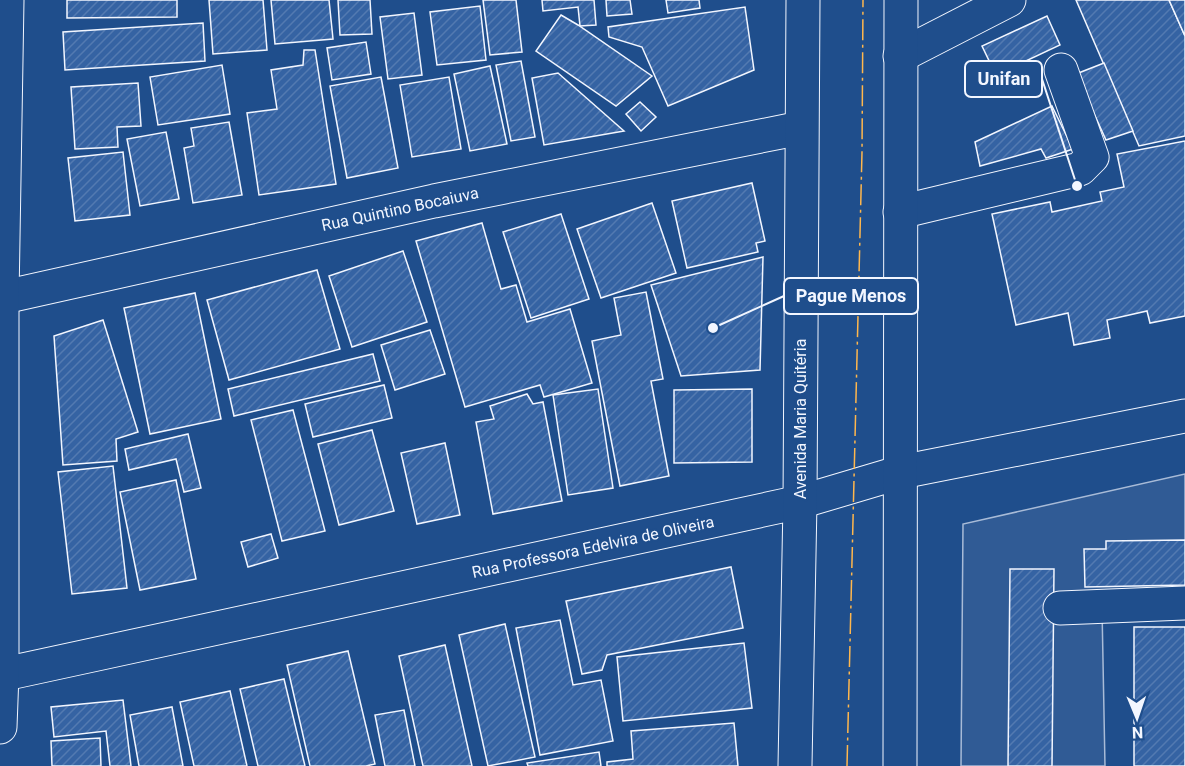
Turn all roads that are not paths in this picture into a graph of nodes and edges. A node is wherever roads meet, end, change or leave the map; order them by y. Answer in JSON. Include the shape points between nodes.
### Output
{"nodes":[{"id":1,"x":7,"y":0,"type":"edge"},
{"id":2,"x":803,"y":0,"type":"edge"},
{"id":3,"x":901,"y":0,"type":"edge"},
{"id":4,"x":1009,"y":0,"type":"edge"},
{"id":5,"x":900,"y":56,"type":"junction"},
{"id":6,"x":3,"y":67,"type":"edge"},
{"id":7,"x":1061,"y":70,"type":"dead end"},
{"id":8,"x":801,"y":128,"type":"junction"},
{"id":9,"x":900,"y":212,"type":"junction"},
{"id":10,"x":1,"y":298,"type":"edge"},
{"id":11,"x":1185,"y":416,"type":"edge"},
{"id":12,"x":901,"y":472,"type":"junction"},
{"id":13,"x":800,"y":502,"type":"junction"},
{"id":14,"x":1185,"y":603,"type":"edge"},
{"id":15,"x":1060,"y":608,"type":"dead end"},
{"id":16,"x":1,"y":674,"type":"edge"},
{"id":17,"x":0,"y":727,"type":"edge"},
{"id":18,"x":795,"y":766,"type":"edge"},
{"id":19,"x":900,"y":766,"type":"edge"}],
"edges":[{"from":1,"to":6,"type":"street"},
{"from":2,"to":8,"type":"street","name":"Avenida Maria Quitéria"},
{"from":3,"to":5,"type":"street"},
{"from":4,"to":5,"type":"street"},
{"from":5,"to":9,"type":"street"},
{"from":6,"to":10,"type":"street"},
{"from":7,"to":9,"type":"street","via":[[1092,156],[1080,169]]},
{"from":8,"to":10,"type":"street","name":"Rua Quintino Bocaiuva","via":[[434,201]]},
{"from":8,"to":13,"type":"street","name":"Avenida Maria Quitéria"},
{"from":9,"to":12,"type":"street"},
{"from":10,"to":16,"type":"street"},
{"from":11,"to":12,"type":"street","name":"Rua Professora Edelvira de Oliveira"},
{"from":12,"to":13,"type":"street","name":"Rua Professora Edelvira de Oliveira"},
{"from":12,"to":19,"type":"street"},
{"from":13,"to":16,"type":"street","name":"Rua Professora Edelvira de Oliveira"},
{"from":13,"to":18,"type":"street","name":"Avenida Maria Quitéria"},
{"from":14,"to":15,"type":"street"},
{"from":16,"to":17,"type":"street"}]}
